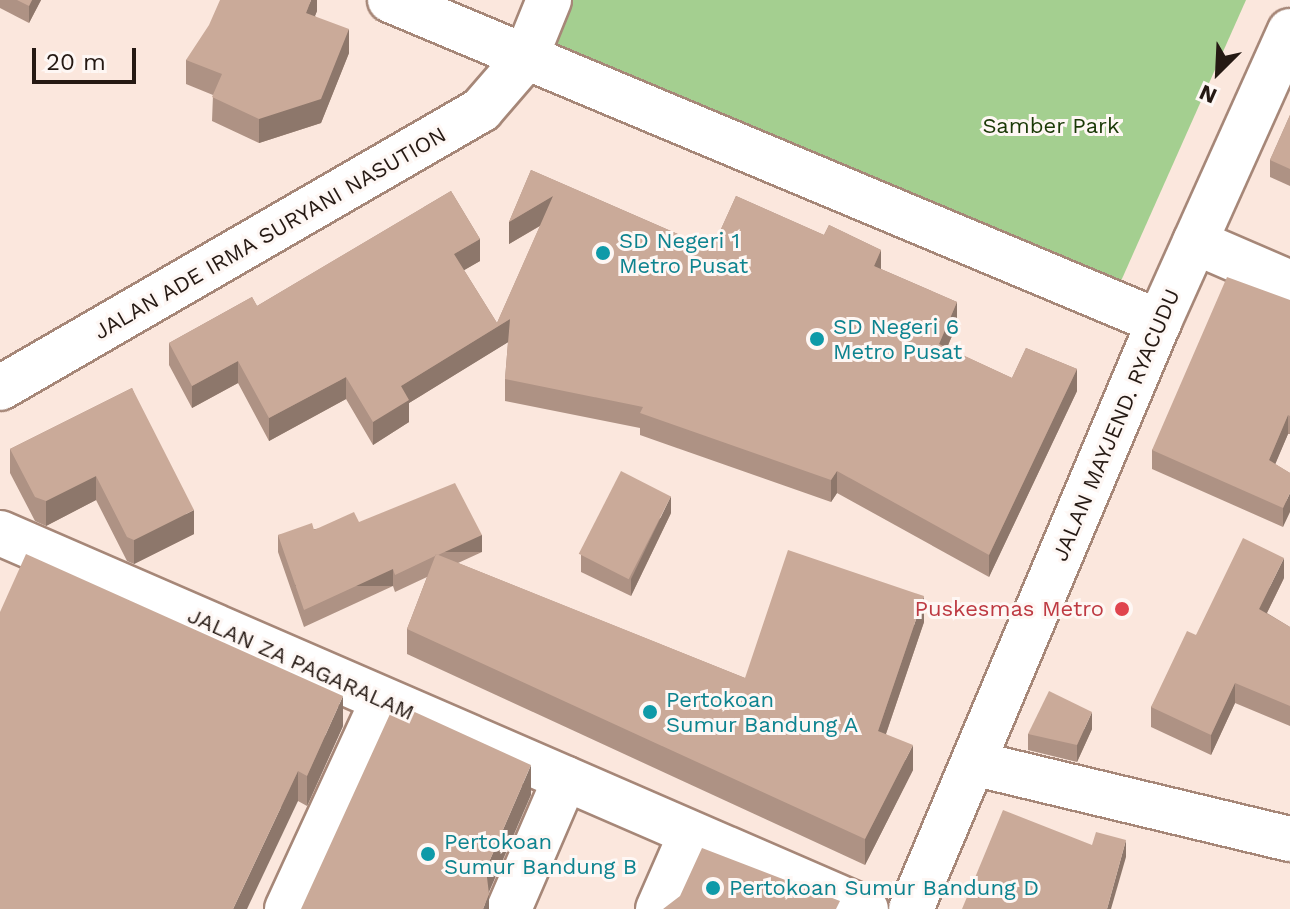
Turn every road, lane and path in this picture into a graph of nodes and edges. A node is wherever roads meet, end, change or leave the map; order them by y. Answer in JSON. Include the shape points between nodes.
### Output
{"nodes":[{"id":1,"x":390,"y":0,"type":"edge"},
{"id":2,"x":549,"y":0,"type":"edge"},
{"id":3,"x":1290,"y":31,"type":"edge"},
{"id":4,"x":544,"y":67,"type":"junction"},
{"id":5,"x":1195,"y":242,"type":"junction"},
{"id":6,"x":1290,"y":283,"type":"edge"},
{"id":7,"x":1159,"y":322,"type":"junction"},
{"id":8,"x":0,"y":388,"type":"edge"},
{"id":9,"x":0,"y":533,"type":"edge"},
{"id":10,"x":383,"y":700,"type":"junction"},
{"id":11,"x":973,"y":763,"type":"junction"},
{"id":12,"x":565,"y":779,"type":"junction"},
{"id":13,"x":691,"y":834,"type":"junction"},
{"id":14,"x":1290,"y":839,"type":"edge"},
{"id":15,"x":287,"y":909,"type":"edge"},
{"id":16,"x":509,"y":909,"type":"edge"},
{"id":17,"x":658,"y":909,"type":"edge"},
{"id":18,"x":866,"y":909,"type":"edge"},
{"id":19,"x":911,"y":909,"type":"edge"}],
"edges":[{"from":1,"to":4,"type":"street"},
{"from":2,"to":4,"type":"street","name":"JALAN ADE IRMA SURYANI NASUTION"},
{"from":3,"to":5,"type":"street","name":"JALAN MAYJEND. RYACUDU"},
{"from":4,"to":7,"type":"street"},
{"from":4,"to":8,"type":"street","name":"JALAN ADE IRMA SURYANI NASUTION","via":[[481,110]]},
{"from":5,"to":6,"type":"street"},
{"from":5,"to":7,"type":"street","name":"JALAN MAYJEND. RYACUDU"},
{"from":7,"to":11,"type":"street","name":"JALAN MAYJEND. RYACUDU"},
{"from":9,"to":10,"type":"street","name":"JALAN ZA PAGARALAM"},
{"from":10,"to":12,"type":"street","name":"JALAN ZA PAGARALAM"},
{"from":10,"to":15,"type":"street"},
{"from":11,"to":14,"type":"street"},
{"from":11,"to":19,"type":"street","name":"JALAN MAYJEND. RYACUDU"},
{"from":12,"to":13,"type":"street","name":"JALAN ZA PAGARALAM"},
{"from":12,"to":16,"type":"street"},
{"from":13,"to":17,"type":"street"},
{"from":13,"to":18,"type":"street","name":"JALAN ZA PAGARALAM"}]}
